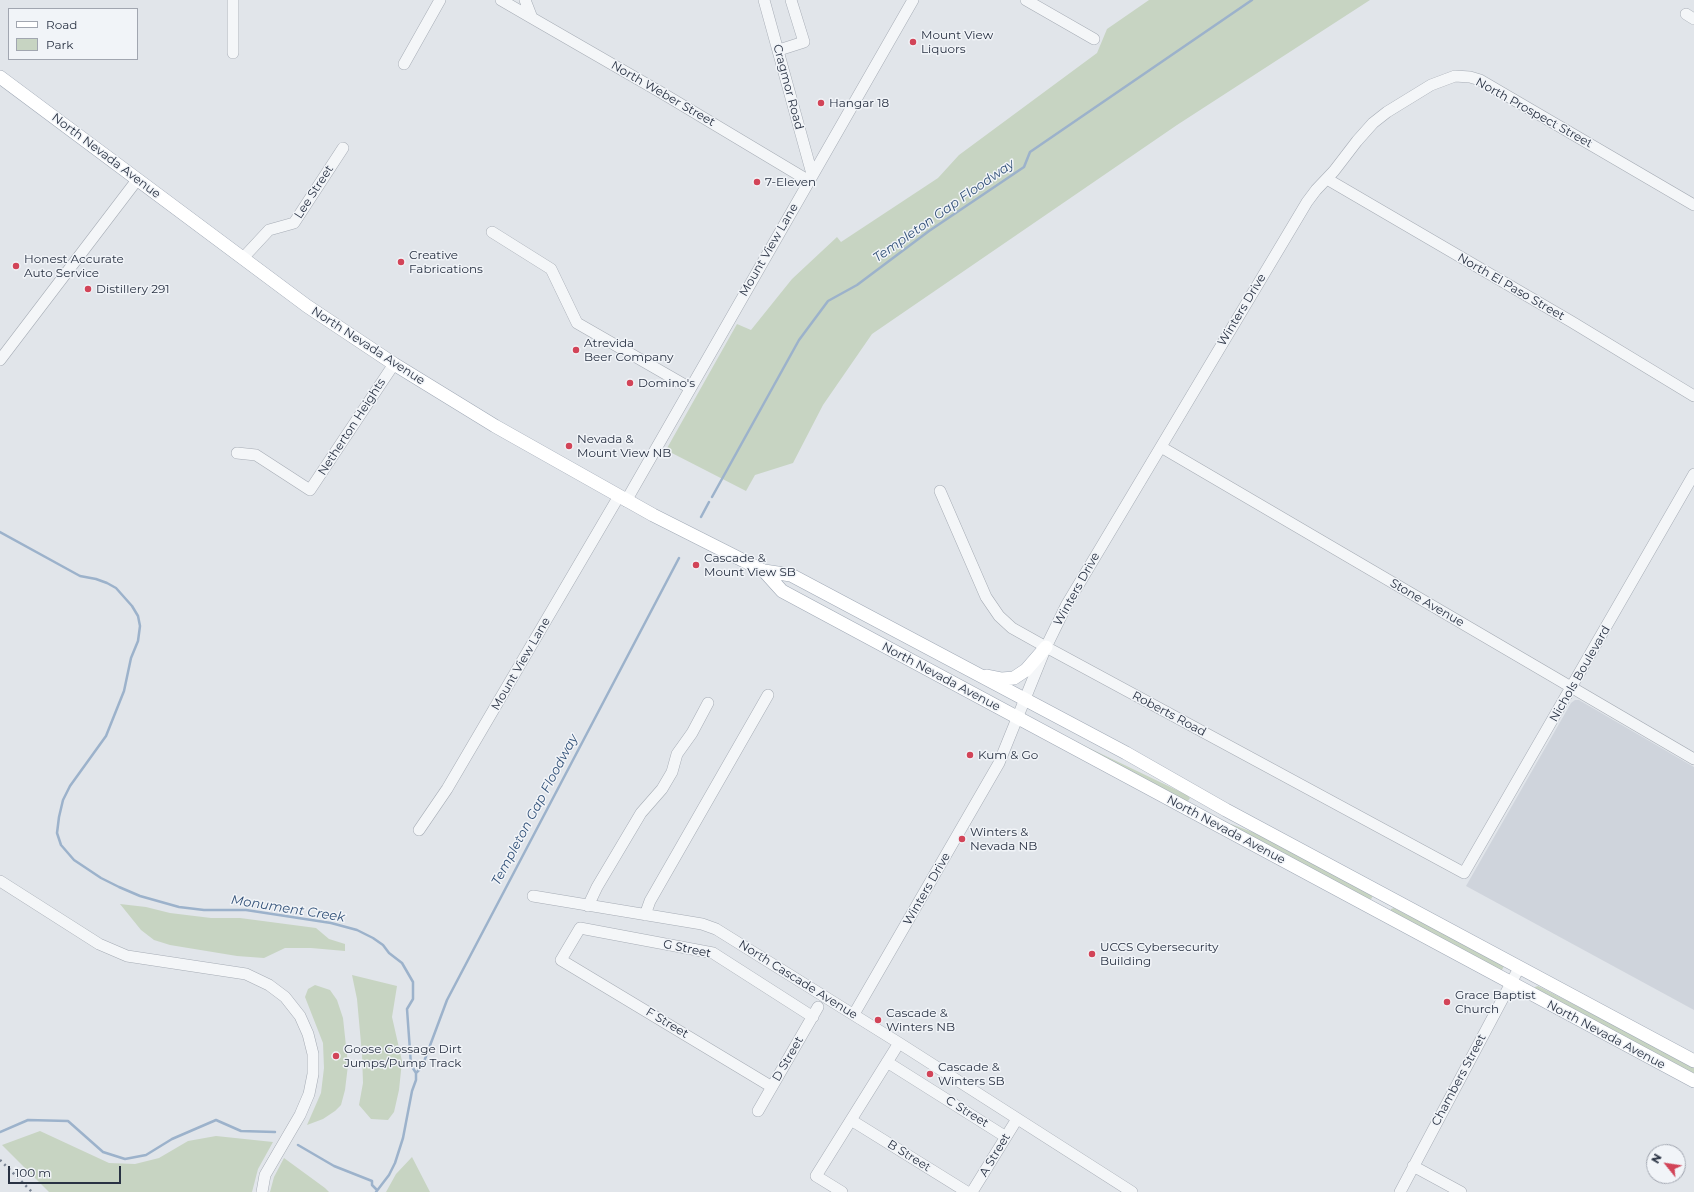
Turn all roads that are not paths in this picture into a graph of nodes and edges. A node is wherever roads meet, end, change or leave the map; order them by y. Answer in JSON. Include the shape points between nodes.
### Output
{"nodes":[{"id":1,"x":233,"y":0,"type":"edge"},
{"id":2,"x":440,"y":0,"type":"edge"},
{"id":3,"x":502,"y":0,"type":"edge"},
{"id":4,"x":525,"y":0,"type":"edge"},
{"id":5,"x":764,"y":0,"type":"edge"},
{"id":6,"x":792,"y":0,"type":"edge"},
{"id":7,"x":913,"y":0,"type":"edge"},
{"id":8,"x":1026,"y":0,"type":"edge"},
{"id":9,"x":532,"y":18,"type":"junction"},
{"id":10,"x":1094,"y":39,"type":"dead end"},
{"id":11,"x":779,"y":50,"type":"junction"},
{"id":12,"x":233,"y":53,"type":"dead end"},
{"id":13,"x":404,"y":64,"type":"dead end"},
{"id":14,"x":0,"y":77,"type":"edge"},
{"id":15,"x":343,"y":148,"type":"dead end"},
{"id":16,"x":810,"y":177,"type":"junction"},
{"id":17,"x":1327,"y":179,"type":"junction"},
{"id":18,"x":137,"y":180,"type":"junction"},
{"id":19,"x":1694,"y":204,"type":"edge"},
{"id":20,"x":492,"y":232,"type":"dead end"},
{"id":21,"x":242,"y":258,"type":"junction"},
{"id":22,"x":0,"y":360,"type":"edge"},
{"id":23,"x":394,"y":364,"type":"junction"},
{"id":24,"x":690,"y":388,"type":"junction"},
{"id":25,"x":1694,"y":396,"type":"edge"},
{"id":26,"x":1161,"y":447,"type":"junction"},
{"id":27,"x":237,"y":453,"type":"dead end"},
{"id":28,"x":1694,"y":474,"type":"edge"},
{"id":29,"x":940,"y":491,"type":"dead end"},
{"id":30,"x":623,"y":499,"type":"junction"},
{"id":31,"x":764,"y":571,"type":"junction"},
{"id":32,"x":1046,"y":647,"type":"junction"},
{"id":33,"x":965,"y":669,"type":"junction"},
{"id":34,"x":1572,"y":687,"type":"junction"},
{"id":35,"x":768,"y":695,"type":"dead end"},
{"id":36,"x":1025,"y":701,"type":"junction"},
{"id":37,"x":708,"y":703,"type":"dead end"},
{"id":38,"x":1018,"y":718,"type":"junction"},
{"id":39,"x":1694,"y":759,"type":"edge"},
{"id":40,"x":1226,"y":810,"type":"junction"},
{"id":41,"x":1217,"y":826,"type":"junction"},
{"id":42,"x":419,"y":830,"type":"dead end"},
{"id":43,"x":1464,"y":874,"type":"joint"},
{"id":44,"x":0,"y":882,"type":"edge"},
{"id":45,"x":1385,"y":895,"type":"junction"},
{"id":46,"x":533,"y":896,"type":"dead end"},
{"id":47,"x":588,"y":906,"type":"junction"},
{"id":48,"x":1377,"y":911,"type":"junction"},
{"id":49,"x":645,"y":915,"type":"junction"},
{"id":50,"x":561,"y":960,"type":"joint"},
{"id":51,"x":1519,"y":968,"type":"junction"},
{"id":52,"x":1511,"y":984,"type":"junction"},
{"id":53,"x":819,"y":1006,"type":"junction"},
{"id":54,"x":854,"y":1014,"type":"junction"},
{"id":55,"x":899,"y":1043,"type":"junction"},
{"id":56,"x":1694,"y":1061,"type":"edge"},
{"id":57,"x":887,"y":1062,"type":"junction"},
{"id":58,"x":1694,"y":1081,"type":"edge"},
{"id":59,"x":772,"y":1087,"type":"junction"},
{"id":60,"x":758,"y":1111,"type":"dead end"},
{"id":61,"x":1017,"y":1119,"type":"junction"},
{"id":62,"x":851,"y":1120,"type":"junction"},
{"id":63,"x":1006,"y":1137,"type":"junction"},
{"id":64,"x":1413,"y":1166,"type":"junction"},
{"id":65,"x":262,"y":1192,"type":"edge"},
{"id":66,"x":842,"y":1192,"type":"edge"},
{"id":67,"x":967,"y":1192,"type":"edge"},
{"id":68,"x":972,"y":1192,"type":"edge"},
{"id":69,"x":1132,"y":1192,"type":"edge"},
{"id":70,"x":1400,"y":1192,"type":"edge"},
{"id":71,"x":1461,"y":1192,"type":"edge"}],
"edges":[{"from":1,"to":12,"type":"street"},
{"from":2,"to":13,"type":"street"},
{"from":3,"to":9,"type":"street"},
{"from":4,"to":9,"type":"street"},
{"from":5,"to":11,"type":"street","name":"Cragmor Road"},
{"from":6,"to":11,"type":"street","via":[[804,42]]},
{"from":7,"to":16,"type":"street","name":"Mount View Lane"},
{"from":8,"to":10,"type":"street"},
{"from":9,"to":16,"type":"street","name":"North Weber Street"},
{"from":11,"to":16,"type":"street","name":"Cragmor Road"},
{"from":14,"to":18,"type":"main road","name":"North Nevada Avenue"},
{"from":15,"to":21,"type":"street","name":"Lee Street","via":[[294,223],[269,230]]},
{"from":16,"to":24,"type":"street","name":"Mount View Lane"},
{"from":17,"to":19,"type":"street","name":"North Prospect Street","via":[[1373,123],[1387,112],[1431,85],[1462,76],[1480,80]]},
{"from":17,"to":25,"type":"street","name":"North El Paso Street"},
{"from":17,"to":26,"type":"street","name":"Winters Drive","via":[[1306,202]]},
{"from":18,"to":21,"type":"main road","name":"North Nevada Avenue"},
{"from":18,"to":22,"type":"street"},
{"from":20,"to":24,"type":"street","via":[[551,269],[577,323]]},
{"from":21,"to":23,"type":"main road","name":"North Nevada Avenue","via":[[307,306]]},
{"from":23,"to":27,"type":"street","name":"Netherton Heights","via":[[310,490],[256,455]]},
{"from":23,"to":30,"type":"main road","name":"North Nevada Avenue","via":[[495,426]]},
{"from":24,"to":30,"type":"street","name":"Mount View Lane"},
{"from":26,"to":32,"type":"street","name":"Winters Drive","via":[[1067,604]]},
{"from":26,"to":34,"type":"street","name":"Stone Avenue"},
{"from":28,"to":34,"type":"street","name":"Nichols Boulevard"},
{"from":29,"to":32,"type":"street","name":"Roberts Road","via":[[993,608],[1012,628]]},
{"from":30,"to":31,"type":"main road","name":"North Nevada Avenue"},
{"from":30,"to":42,"type":"street","name":"Mount View Lane","via":[[448,790]]},
{"from":31,"to":33,"type":"main road","name":"North Nevada Avenue","via":[[791,576]]},
{"from":31,"to":38,"type":"main road","name":"North Nevada Avenue","via":[[782,591]]},
{"from":32,"to":33,"type":"main road","via":[[1026,670],[1014,678],[994,678]]},
{"from":32,"to":36,"type":"street","name":"Winters Drive"},
{"from":32,"to":43,"type":"street","name":"Roberts Road"},
{"from":33,"to":36,"type":"main road","name":"North Nevada Avenue"},
{"from":34,"to":39,"type":"street","name":"Stone Avenue"},
{"from":34,"to":43,"type":"street","name":"Nichols Boulevard"},
{"from":35,"to":49,"type":"street","via":[[650,901]]},
{"from":36,"to":38,"type":"street","name":"Winters Drive"},
{"from":36,"to":40,"type":"main road","name":"North Nevada Avenue","via":[[1126,753]]},
{"from":37,"to":47,"type":"street","via":[[677,754],[672,772],[662,789],[641,813]]},
{"from":38,"to":41,"type":"main road","name":"North Nevada Avenue"},
{"from":38,"to":54,"type":"street","name":"Winters Drive","via":[[996,769]]},
{"from":40,"to":41,"type":"street"},
{"from":40,"to":45,"type":"main road","name":"North Nevada Avenue"},
{"from":41,"to":48,"type":"main road","name":"North Nevada Avenue"},
{"from":44,"to":65,"type":"street","via":[[99,944],[127,956],[246,974],[269,985],[285,997],[300,1016],[308,1034],[313,1054],[313,1074],[309,1094],[300,1115],[265,1175]]},
{"from":45,"to":48,"type":"street"},
{"from":45,"to":51,"type":"main road","name":"North Nevada Avenue"},
{"from":46,"to":47,"type":"street","name":"North Cascade Avenue"},
{"from":47,"to":49,"type":"street","name":"North Cascade Avenue"},
{"from":48,"to":52,"type":"main road","name":"North Nevada Avenue"},
{"from":49,"to":53,"type":"street","name":"North Cascade Avenue","via":[[702,924],[716,930]]},
{"from":50,"to":53,"type":"street","name":"G Street","via":[[580,928],[713,953]]},
{"from":50,"to":59,"type":"street","name":"F Street"},
{"from":51,"to":52,"type":"street","name":"Chambers Street"},
{"from":51,"to":56,"type":"main road","name":"North Nevada Avenue"},
{"from":52,"to":58,"type":"main road","name":"North Nevada Avenue"},
{"from":52,"to":64,"type":"street","name":"Chambers Street"},
{"from":53,"to":54,"type":"street","name":"North Cascade Avenue"},
{"from":53,"to":59,"type":"street","name":"D Street"},
{"from":54,"to":55,"type":"street","name":"North Cascade Avenue"},
{"from":55,"to":57,"type":"street"},
{"from":55,"to":61,"type":"street","name":"North Cascade Avenue"},
{"from":57,"to":62,"type":"street"},
{"from":57,"to":63,"type":"street","name":"C Street"},
{"from":59,"to":60,"type":"street","name":"D Street"},
{"from":61,"to":63,"type":"street","name":"A Street"},
{"from":61,"to":69,"type":"street","name":"North Cascade Avenue"},
{"from":62,"to":66,"type":"street","via":[[816,1176]]},
{"from":62,"to":67,"type":"street","name":"B Street"},
{"from":63,"to":68,"type":"street","name":"A Street"},
{"from":64,"to":70,"type":"street","name":"Chambers Street"},
{"from":64,"to":71,"type":"street"}]}
